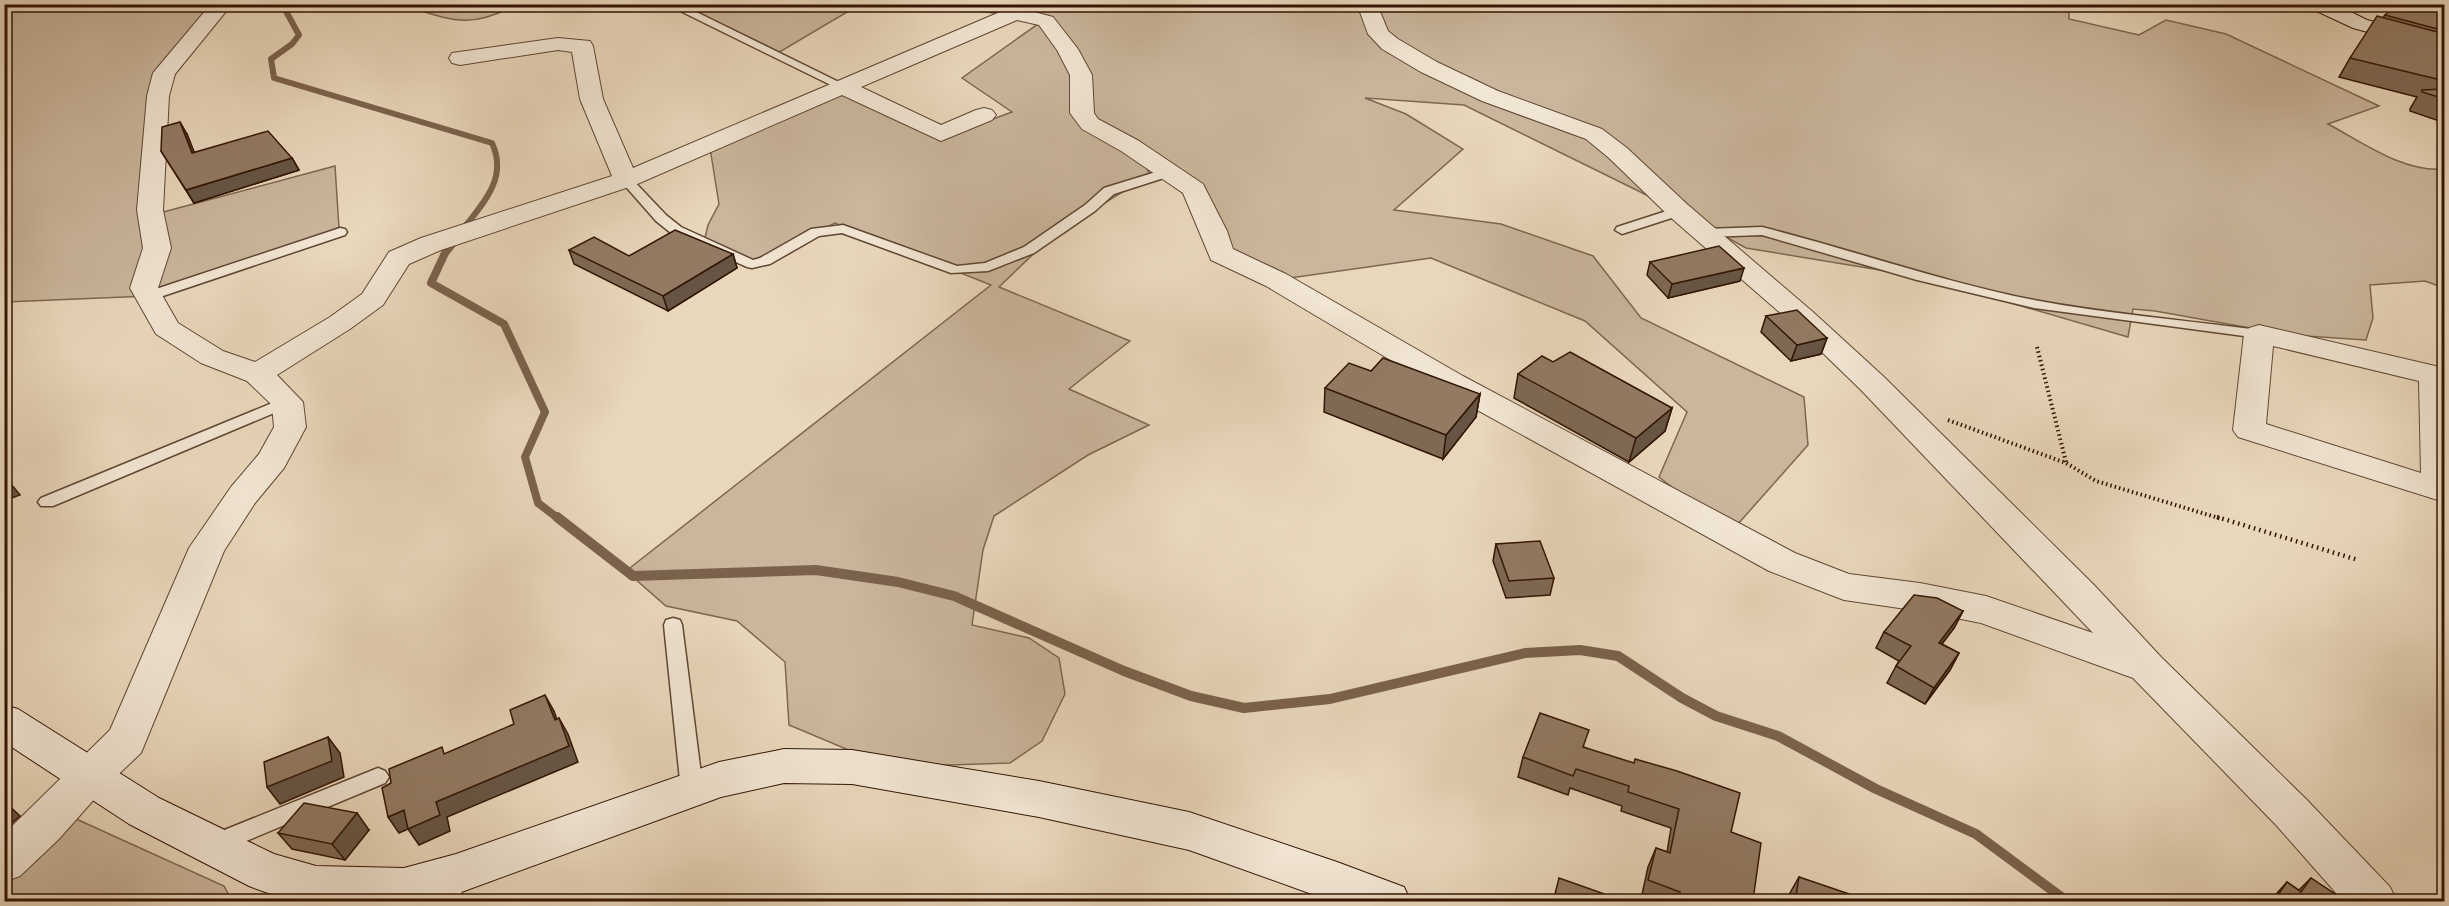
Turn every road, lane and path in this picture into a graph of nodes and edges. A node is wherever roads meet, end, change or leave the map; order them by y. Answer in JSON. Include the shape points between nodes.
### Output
{"nodes":[{"id":1,"x":222,"y":4,"type":"edge"},
{"id":2,"x":671,"y":4,"type":"edge"},
{"id":3,"x":1367,"y":4,"type":"edge"},
{"id":4,"x":2317,"y":4,"type":"edge"},
{"id":5,"x":1017,"y":9,"type":"edge"},
{"id":6,"x":2445,"y":47,"type":"edge"},
{"id":7,"x":460,"y":58,"type":"dead end"},
{"id":8,"x":843,"y":87,"type":"junction"},
{"id":9,"x":984,"y":115,"type":"dead end"},
{"id":10,"x":1169,"y":172,"type":"junction"},
{"id":11,"x":626,"y":180,"type":"junction"},
{"id":12,"x":1679,"y":211,"type":"junction"},
{"id":13,"x":1622,"y":230,"type":"dead end"},
{"id":14,"x":340,"y":232,"type":"dead end"},
{"id":15,"x":1706,"y":234,"type":"junction"},
{"id":16,"x":148,"y":296,"type":"junction"},
{"id":17,"x":2259,"y":334,"type":"junction"},
{"id":18,"x":2037,"y":347,"type":"dead end"},
{"id":19,"x":258,"y":374,"type":"junction"},
{"id":20,"x":2439,"y":377,"type":"edge"},
{"id":21,"x":287,"y":402,"type":"junction"},
{"id":22,"x":1904,"y":416,"type":"junction"},
{"id":23,"x":2066,"y":463,"type":"junction"},
{"id":24,"x":2440,"y":464,"type":"edge"},
{"id":25,"x":46,"y":502,"type":"dead end"},
{"id":26,"x":2358,"y":560,"type":"dead end"},
{"id":27,"x":673,"y":625,"type":"dead end"},
{"id":28,"x":2147,"y":668,"type":"junction"},
{"id":29,"x":4,"y":722,"type":"edge"},
{"id":30,"x":90,"y":775,"type":"junction"},
{"id":31,"x":378,"y":777,"type":"dead end"},
{"id":32,"x":692,"y":790,"type":"junction"},
{"id":33,"x":214,"y":844,"type":"junction"},
{"id":34,"x":4,"y":862,"type":"edge"},
{"id":35,"x":424,"y":895,"type":"edge"},
{"id":36,"x":1388,"y":902,"type":"edge"},
{"id":37,"x":2374,"y":902,"type":"edge"}],
"edges":[{"from":1,"to":16,"type":"street","via":[[164,73],[158,96],[150,210],[157,249],[144,288]]},
{"from":2,"to":8,"type":"lane"},
{"from":3,"to":12,"type":"street","via":[[1379,34],[1390,44],[1490,96],[1594,134]]},
{"from":4,"to":6,"type":"street","via":[[2360,24]]},
{"from":5,"to":8,"type":"street"},
{"from":5,"to":10,"type":"street","via":[[1046,21],[1067,49],[1081,75],[1082,113],[1090,124]]},
{"from":7,"to":11,"type":"street","via":[[558,44],[582,46],[583,75],[590,102]]},
{"from":8,"to":9,"type":"street","via":[[941,134]]},
{"from":8,"to":11,"type":"street"},
{"from":10,"to":11,"type":"lane","via":[[1109,190],[1029,250],[988,267],[956,270],[843,229],[816,232],[765,261],[752,264],[676,230]]},
{"from":10,"to":28,"type":"street","via":[[1194,189],[1221,254],[1276,280],[1452,383],[1782,562],[1844,587],[1986,610]]},
{"from":11,"to":19,"type":"street","via":[[399,258],[373,299]]},
{"from":12,"to":13,"type":"lane"},
{"from":12,"to":15,"type":"street"},
{"from":14,"to":16,"type":"lane"},
{"from":15,"to":17,"type":"lane","via":[[1762,231],[2034,304]]},
{"from":15,"to":22,"type":"street","via":[[1803,318]]},
{"from":16,"to":19,"type":"street","via":[[166,328],[212,357]]},
{"from":17,"to":20,"type":"street"},
{"from":17,"to":24,"type":"street","via":[[2249,430],[2442,491]]},
{"from":18,"to":23,"type":"path"},
{"from":19,"to":21,"type":"street"},
{"from":20,"to":24,"type":"street"},
{"from":21,"to":25,"type":"lane"},
{"from":21,"to":30,"type":"street","via":[[290,427],[272,460],[207,548],[126,741]]},
{"from":22,"to":23,"type":"path","via":[[1948,420]]},
{"from":22,"to":28,"type":"street"},
{"from":23,"to":26,"type":"path","via":[[2096,481]]},
{"from":27,"to":32,"type":"lane"},
{"from":28,"to":37,"type":"street","via":[[2291,812]]},
{"from":29,"to":30,"type":"street"},
{"from":30,"to":33,"type":"street","via":[[144,811]]},
{"from":30,"to":34,"type":"street","via":[[44,826]]},
{"from":31,"to":33,"type":"lane"},
{"from":32,"to":35,"type":"street","via":[[456,874]]},
{"from":32,"to":36,"type":"street","via":[[784,766],[852,767],[946,782],[1190,831]]},
{"from":33,"to":35,"type":"street","via":[[265,872],[316,886]]}]}
